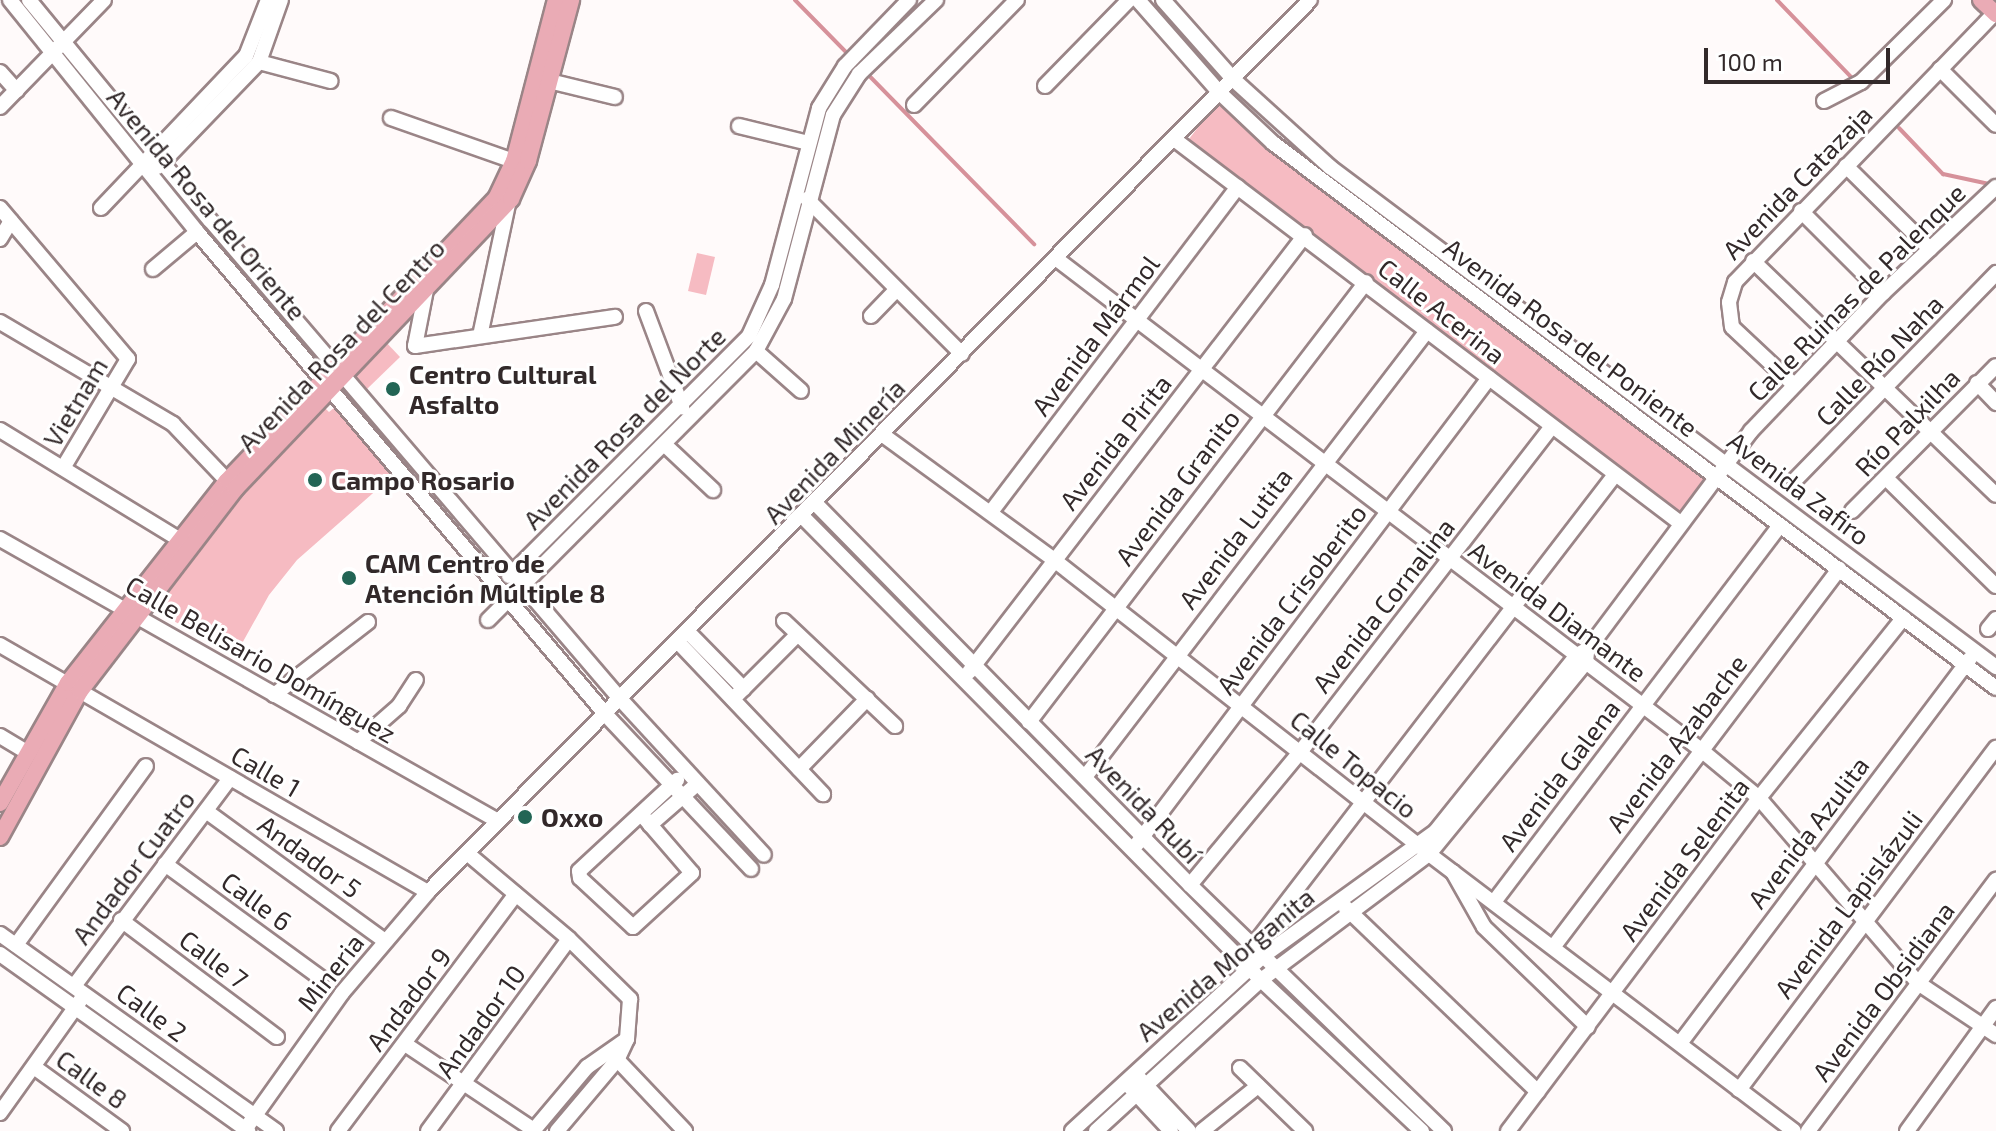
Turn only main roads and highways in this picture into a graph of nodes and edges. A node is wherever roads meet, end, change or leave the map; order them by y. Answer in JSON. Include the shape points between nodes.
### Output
{"nodes":[{"id":1,"x":556,"y":0,"type":"edge"},
{"id":2,"x":571,"y":0,"type":"edge"},
{"id":3,"x":1981,"y":0,"type":"edge"},
{"id":4,"x":1994,"y":18,"type":"edge"},
{"id":5,"x":543,"y":80,"type":"junction"},
{"id":6,"x":338,"y":370,"type":"junction"},
{"id":7,"x":74,"y":687,"type":"junction"},
{"id":8,"x":0,"y":803,"type":"edge"},
{"id":9,"x":0,"y":837,"type":"edge"}],
"edges":[{"from":1,"to":5,"type":"main road","name":"Avenida Rosa del Centro"},
{"from":2,"to":5,"type":"main road","name":"Avenida Rosa del Centro"},
{"from":3,"to":4,"type":"main road"},
{"from":5,"to":6,"type":"main road","name":"Avenida Rosa del Centro","via":[[496,199]]},
{"from":5,"to":6,"type":"main road","name":"Avenida Rosa del Centro","via":[[528,161],[508,204],[426,290]]},
{"from":6,"to":7,"type":"main road","name":"Avenida Rosa del Centro","via":[[231,485]]},
{"from":7,"to":8,"type":"main road"},
{"from":7,"to":9,"type":"main road"}]}
